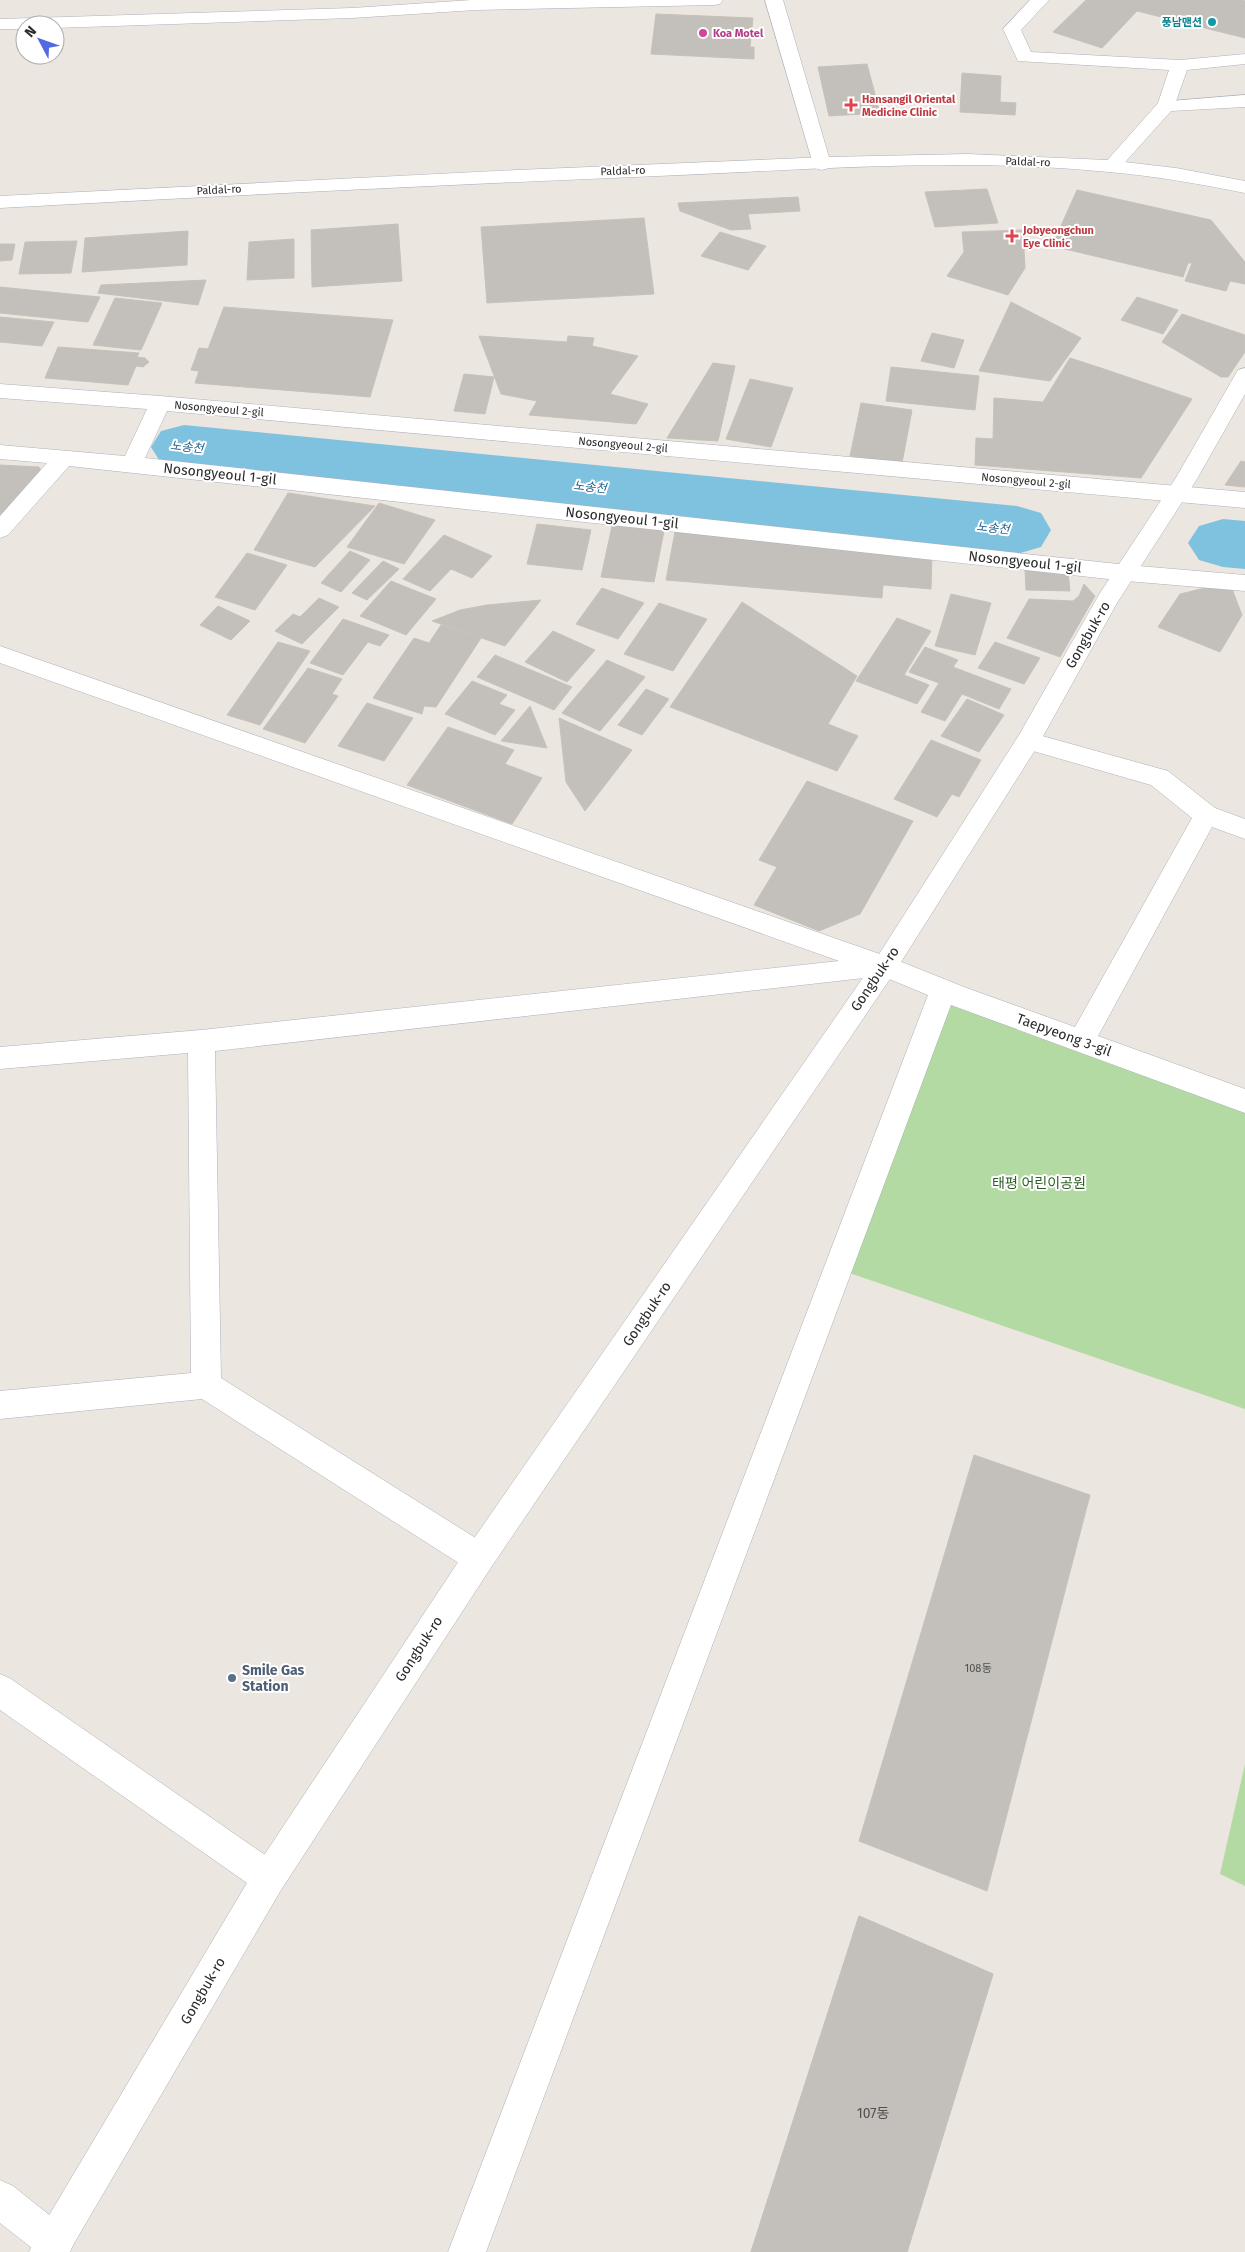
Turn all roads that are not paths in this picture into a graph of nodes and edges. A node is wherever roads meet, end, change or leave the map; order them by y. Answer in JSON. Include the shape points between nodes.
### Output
{"nodes":[{"id":1,"x":714,"y":0,"type":"edge"},
{"id":2,"x":774,"y":0,"type":"edge"},
{"id":3,"x":1040,"y":0,"type":"edge"},
{"id":4,"x":0,"y":24,"type":"edge"},
{"id":5,"x":1245,"y":59,"type":"edge"},
{"id":6,"x":1180,"y":65,"type":"junction"},
{"id":7,"x":1245,"y":101,"type":"edge"},
{"id":8,"x":1166,"y":106,"type":"junction"},
{"id":9,"x":822,"y":164,"type":"junction"},
{"id":10,"x":1112,"y":165,"type":"junction"},
{"id":11,"x":1245,"y":181,"type":"edge"},
{"id":12,"x":1224,"y":183,"type":"junction"},
{"id":13,"x":1245,"y":187,"type":"edge"},
{"id":14,"x":0,"y":202,"type":"edge"},
{"id":15,"x":1245,"y":375,"type":"edge"},
{"id":16,"x":0,"y":391,"type":"edge"},
{"id":17,"x":160,"y":404,"type":"junction"},
{"id":18,"x":0,"y":452,"type":"edge"},
{"id":19,"x":63,"y":459,"type":"junction"},
{"id":20,"x":132,"y":464,"type":"junction"},
{"id":21,"x":1176,"y":494,"type":"junction"},
{"id":22,"x":1245,"y":500,"type":"edge"},
{"id":23,"x":0,"y":530,"type":"edge"},
{"id":24,"x":1127,"y":573,"type":"junction"},
{"id":25,"x":1245,"y":583,"type":"edge"},
{"id":26,"x":0,"y":654,"type":"edge"},
{"id":27,"x":1028,"y":740,"type":"junction"},
{"id":28,"x":1206,"y":815,"type":"junction"},
{"id":29,"x":1245,"y":829,"type":"edge"},
{"id":30,"x":885,"y":966,"type":"junction"},
{"id":31,"x":944,"y":991,"type":"junction"},
{"id":32,"x":201,"y":1041,"type":"junction"},
{"id":33,"x":1081,"y":1041,"type":"junction"},
{"id":34,"x":0,"y":1058,"type":"edge"},
{"id":35,"x":1245,"y":1101,"type":"edge"},
{"id":36,"x":206,"y":1385,"type":"junction"},
{"id":37,"x":0,"y":1405,"type":"edge"},
{"id":38,"x":479,"y":1558,"type":"junction"},
{"id":39,"x":0,"y":1690,"type":"edge"},
{"id":40,"x":269,"y":1878,"type":"junction"},
{"id":41,"x":0,"y":2199,"type":"edge"},
{"id":42,"x":52,"y":2247,"type":"edge"},
{"id":43,"x":467,"y":2252,"type":"edge"}],
"edges":[{"from":1,"to":4,"type":"street","via":[[476,5]]},
{"from":2,"to":9,"type":"street"},
{"from":3,"to":6,"type":"street","via":[[1012,29],[1024,57]]},
{"from":5,"to":6,"type":"street"},
{"from":6,"to":8,"type":"street"},
{"from":7,"to":8,"type":"street"},
{"from":8,"to":10,"type":"street"},
{"from":9,"to":10,"type":"street","name":"Paldal-ro","via":[[954,158]]},
{"from":9,"to":14,"type":"street","name":"Paldal-ro","via":[[341,183]]},
{"from":10,"to":12,"type":"street","name":"Paldal-ro"},
{"from":11,"to":12,"type":"street"},
{"from":12,"to":13,"type":"street","name":"Paldal-ro"},
{"from":15,"to":21,"type":"street","name":"Gongbuk-ro"},
{"from":16,"to":17,"type":"street","name":"Nosongyeoul 2-gil"},
{"from":17,"to":20,"type":"street"},
{"from":17,"to":21,"type":"street","name":"Nosongyeoul 2-gil"},
{"from":18,"to":19,"type":"street","name":"Nosongyeoul 1-gil"},
{"from":19,"to":20,"type":"street","name":"Nosongyeoul 1-gil"},
{"from":19,"to":23,"type":"street"},
{"from":20,"to":24,"type":"street","name":"Nosongyeoul 1-gil"},
{"from":21,"to":22,"type":"street","name":"Nosongyeoul 2-gil"},
{"from":21,"to":24,"type":"street","name":"Gongbuk-ro"},
{"from":24,"to":25,"type":"street","name":"Nosongyeoul 1-gil"},
{"from":24,"to":27,"type":"street","name":"Gongbuk-ro","via":[[1108,599]]},
{"from":26,"to":30,"type":"street","name":"Taepyeong 3-gil"},
{"from":27,"to":28,"type":"street","via":[[1159,778]]},
{"from":27,"to":30,"type":"street","name":"Gongbuk-ro"},
{"from":28,"to":29,"type":"street"},
{"from":28,"to":33,"type":"street"},
{"from":30,"to":31,"type":"street","name":"Taepyeong 3-gil"},
{"from":30,"to":32,"type":"street"},
{"from":30,"to":38,"type":"street","name":"Gongbuk-ro"},
{"from":31,"to":33,"type":"street","name":"Taepyeong 3-gil"},
{"from":31,"to":43,"type":"street"},
{"from":32,"to":34,"type":"street"},
{"from":32,"to":36,"type":"street"},
{"from":33,"to":35,"type":"street","name":"Taepyeong 3-gil"},
{"from":36,"to":37,"type":"street"},
{"from":36,"to":38,"type":"street"},
{"from":38,"to":40,"type":"street","name":"Gongbuk-ro"},
{"from":39,"to":40,"type":"street"},
{"from":40,"to":42,"type":"street","name":"Gongbuk-ro"},
{"from":41,"to":42,"type":"street"}]}
